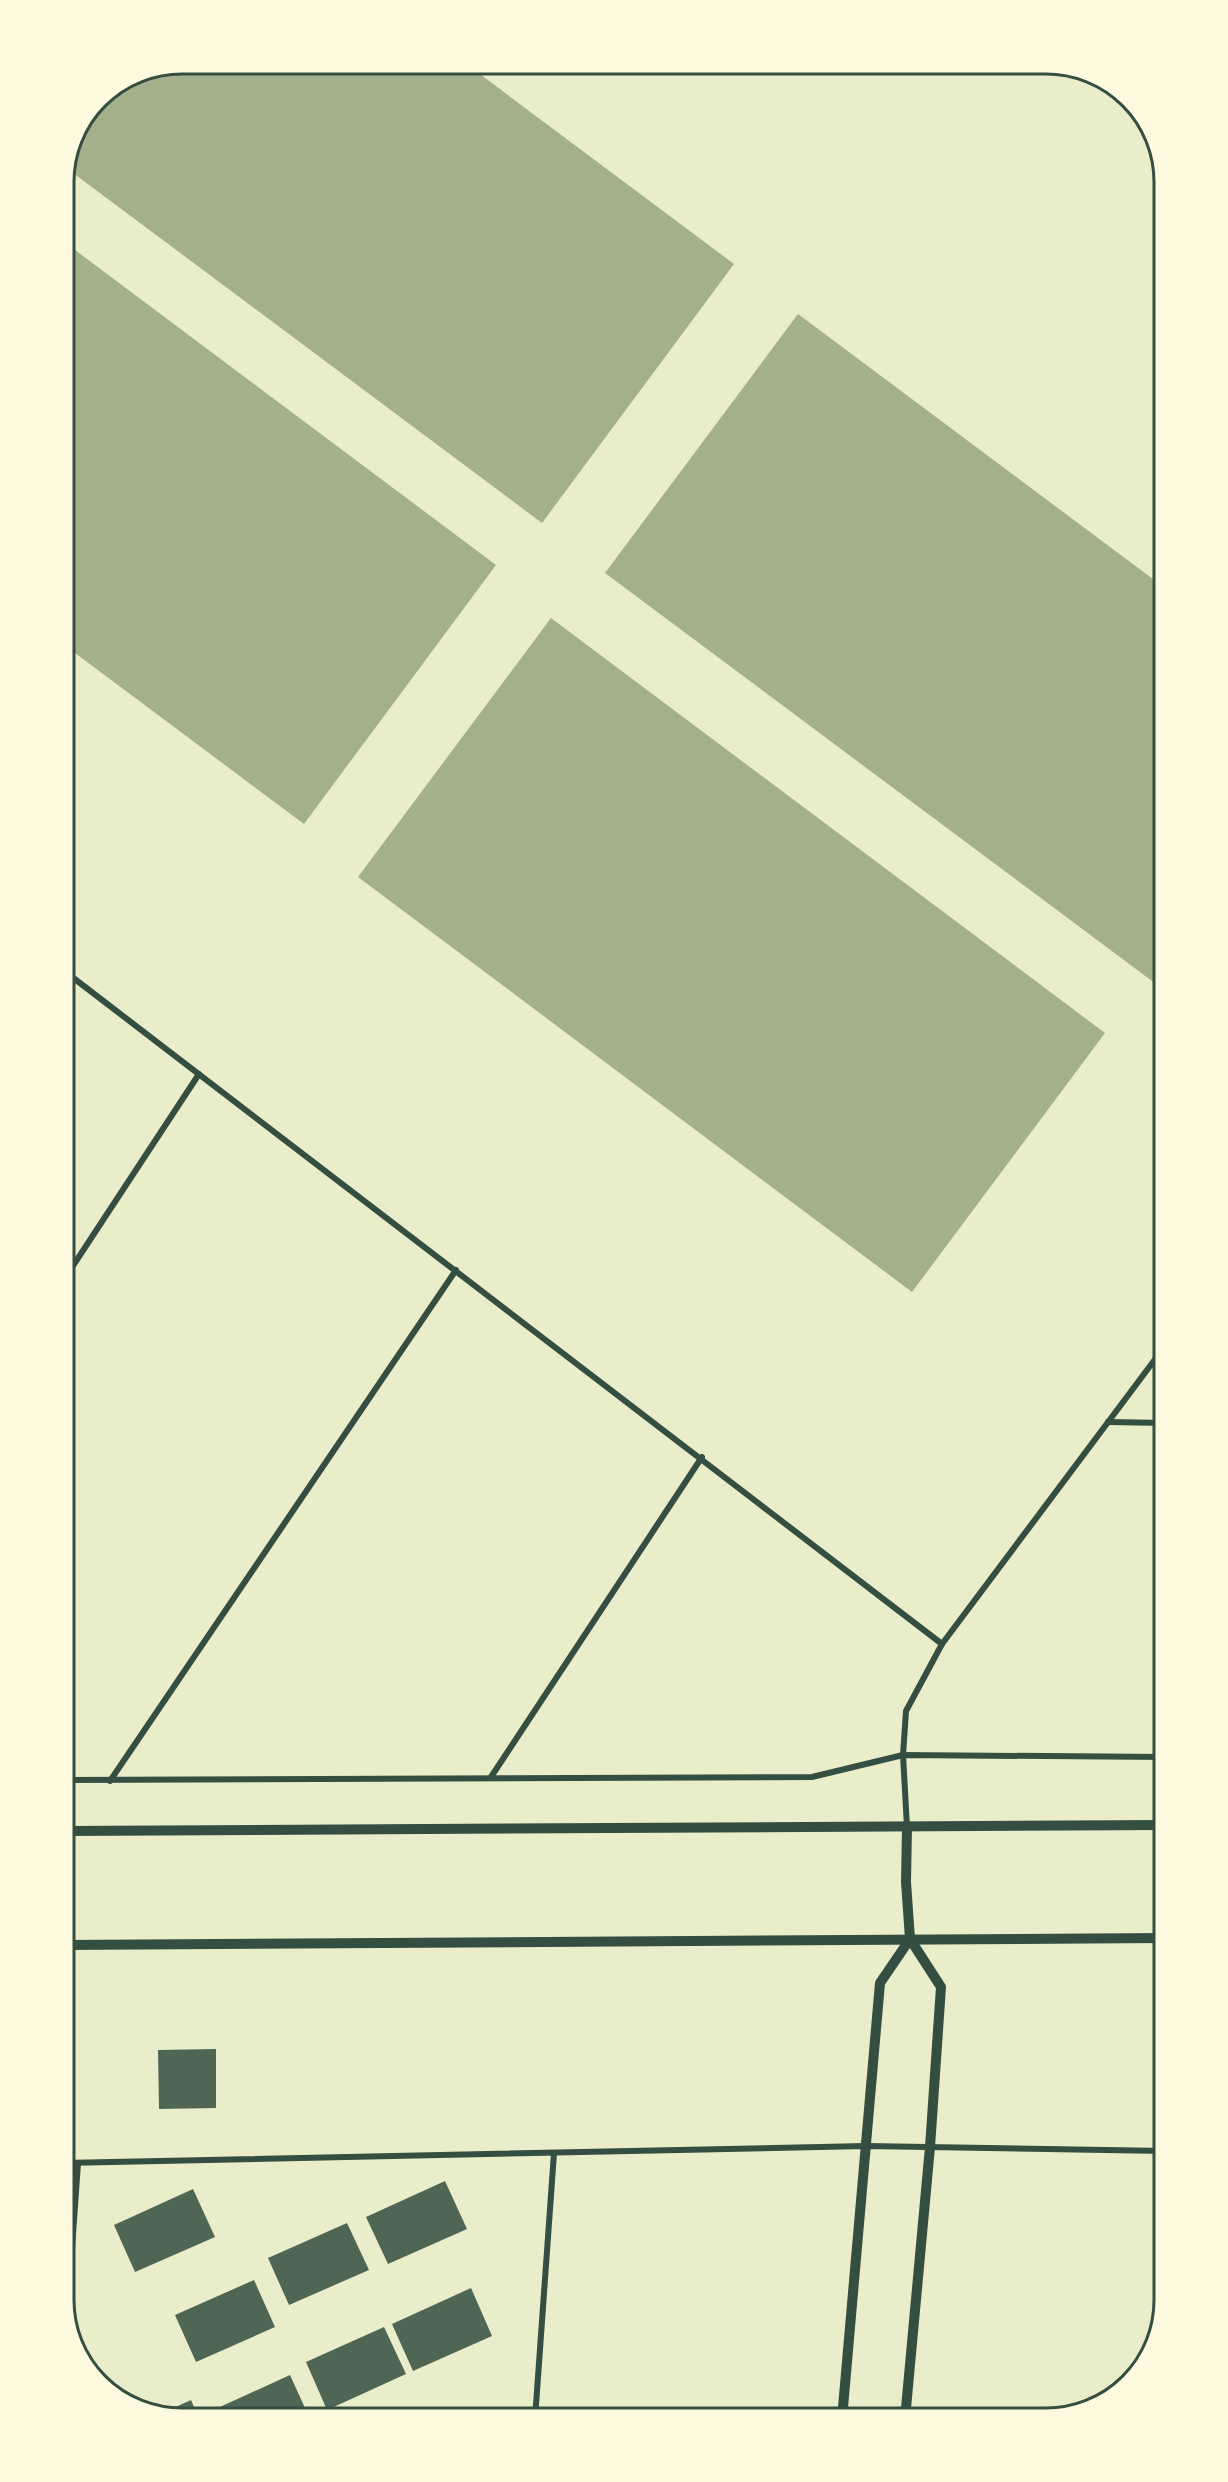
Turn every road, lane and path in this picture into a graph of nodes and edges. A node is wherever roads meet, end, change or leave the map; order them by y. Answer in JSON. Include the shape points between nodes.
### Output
{"nodes":[{"id":1,"x":74,"y":978,"type":"edge"},
{"id":2,"x":199,"y":1074,"type":"junction"},
{"id":3,"x":74,"y":1264,"type":"edge"},
{"id":4,"x":456,"y":1270,"type":"junction"},
{"id":5,"x":1154,"y":1361,"type":"edge"},
{"id":6,"x":1108,"y":1422,"type":"junction"},
{"id":7,"x":1154,"y":1423,"type":"edge"},
{"id":8,"x":702,"y":1457,"type":"junction"},
{"id":9,"x":942,"y":1644,"type":"junction"},
{"id":10,"x":903,"y":1755,"type":"junction"},
{"id":11,"x":1154,"y":1757,"type":"edge"},
{"id":12,"x":491,"y":1777,"type":"junction"},
{"id":13,"x":74,"y":1780,"type":"edge"},
{"id":14,"x":110,"y":1781,"type":"junction"},
{"id":15,"x":1154,"y":1825,"type":"edge"},
{"id":16,"x":907,"y":1827,"type":"junction"},
{"id":17,"x":74,"y":1831,"type":"edge"},
{"id":18,"x":1154,"y":1938,"type":"edge"},
{"id":19,"x":910,"y":1939,"type":"junction"},
{"id":20,"x":74,"y":1945,"type":"edge"},
{"id":21,"x":866,"y":2146,"type":"junction"},
{"id":22,"x":930,"y":2147,"type":"junction"},
{"id":23,"x":1154,"y":2151,"type":"edge"},
{"id":24,"x":554,"y":2153,"type":"junction"},
{"id":25,"x":74,"y":2163,"type":"edge"},
{"id":26,"x":78,"y":2163,"type":"junction"},
{"id":27,"x":74,"y":2220,"type":"edge"},
{"id":28,"x":536,"y":2408,"type":"edge"},
{"id":29,"x":843,"y":2408,"type":"edge"},
{"id":30,"x":906,"y":2408,"type":"edge"}],
"edges":[{"from":1,"to":2,"type":"street"},
{"from":2,"to":3,"type":"street"},
{"from":2,"to":4,"type":"street"},
{"from":4,"to":8,"type":"street"},
{"from":4,"to":14,"type":"street"},
{"from":5,"to":6,"type":"street"},
{"from":6,"to":7,"type":"street"},
{"from":6,"to":9,"type":"street"},
{"from":8,"to":9,"type":"street"},
{"from":8,"to":12,"type":"street"},
{"from":9,"to":10,"type":"street","via":[[906,1711]]},
{"from":10,"to":11,"type":"street"},
{"from":10,"to":12,"type":"street","via":[[812,1777]]},
{"from":10,"to":16,"type":"street"},
{"from":12,"to":14,"type":"street"},
{"from":13,"to":14,"type":"street"},
{"from":15,"to":16,"type":"street"},
{"from":16,"to":17,"type":"street"},
{"from":16,"to":19,"type":"street"},
{"from":18,"to":19,"type":"street"},
{"from":19,"to":20,"type":"street"},
{"from":19,"to":21,"type":"street","via":[[880,1983]]},
{"from":19,"to":22,"type":"street","via":[[941,1987]]},
{"from":21,"to":22,"type":"street"},
{"from":21,"to":24,"type":"street"},
{"from":21,"to":29,"type":"street"},
{"from":22,"to":23,"type":"street"},
{"from":22,"to":30,"type":"street"},
{"from":24,"to":26,"type":"street"},
{"from":24,"to":28,"type":"street"},
{"from":25,"to":26,"type":"street"},
{"from":26,"to":27,"type":"street"}]}
